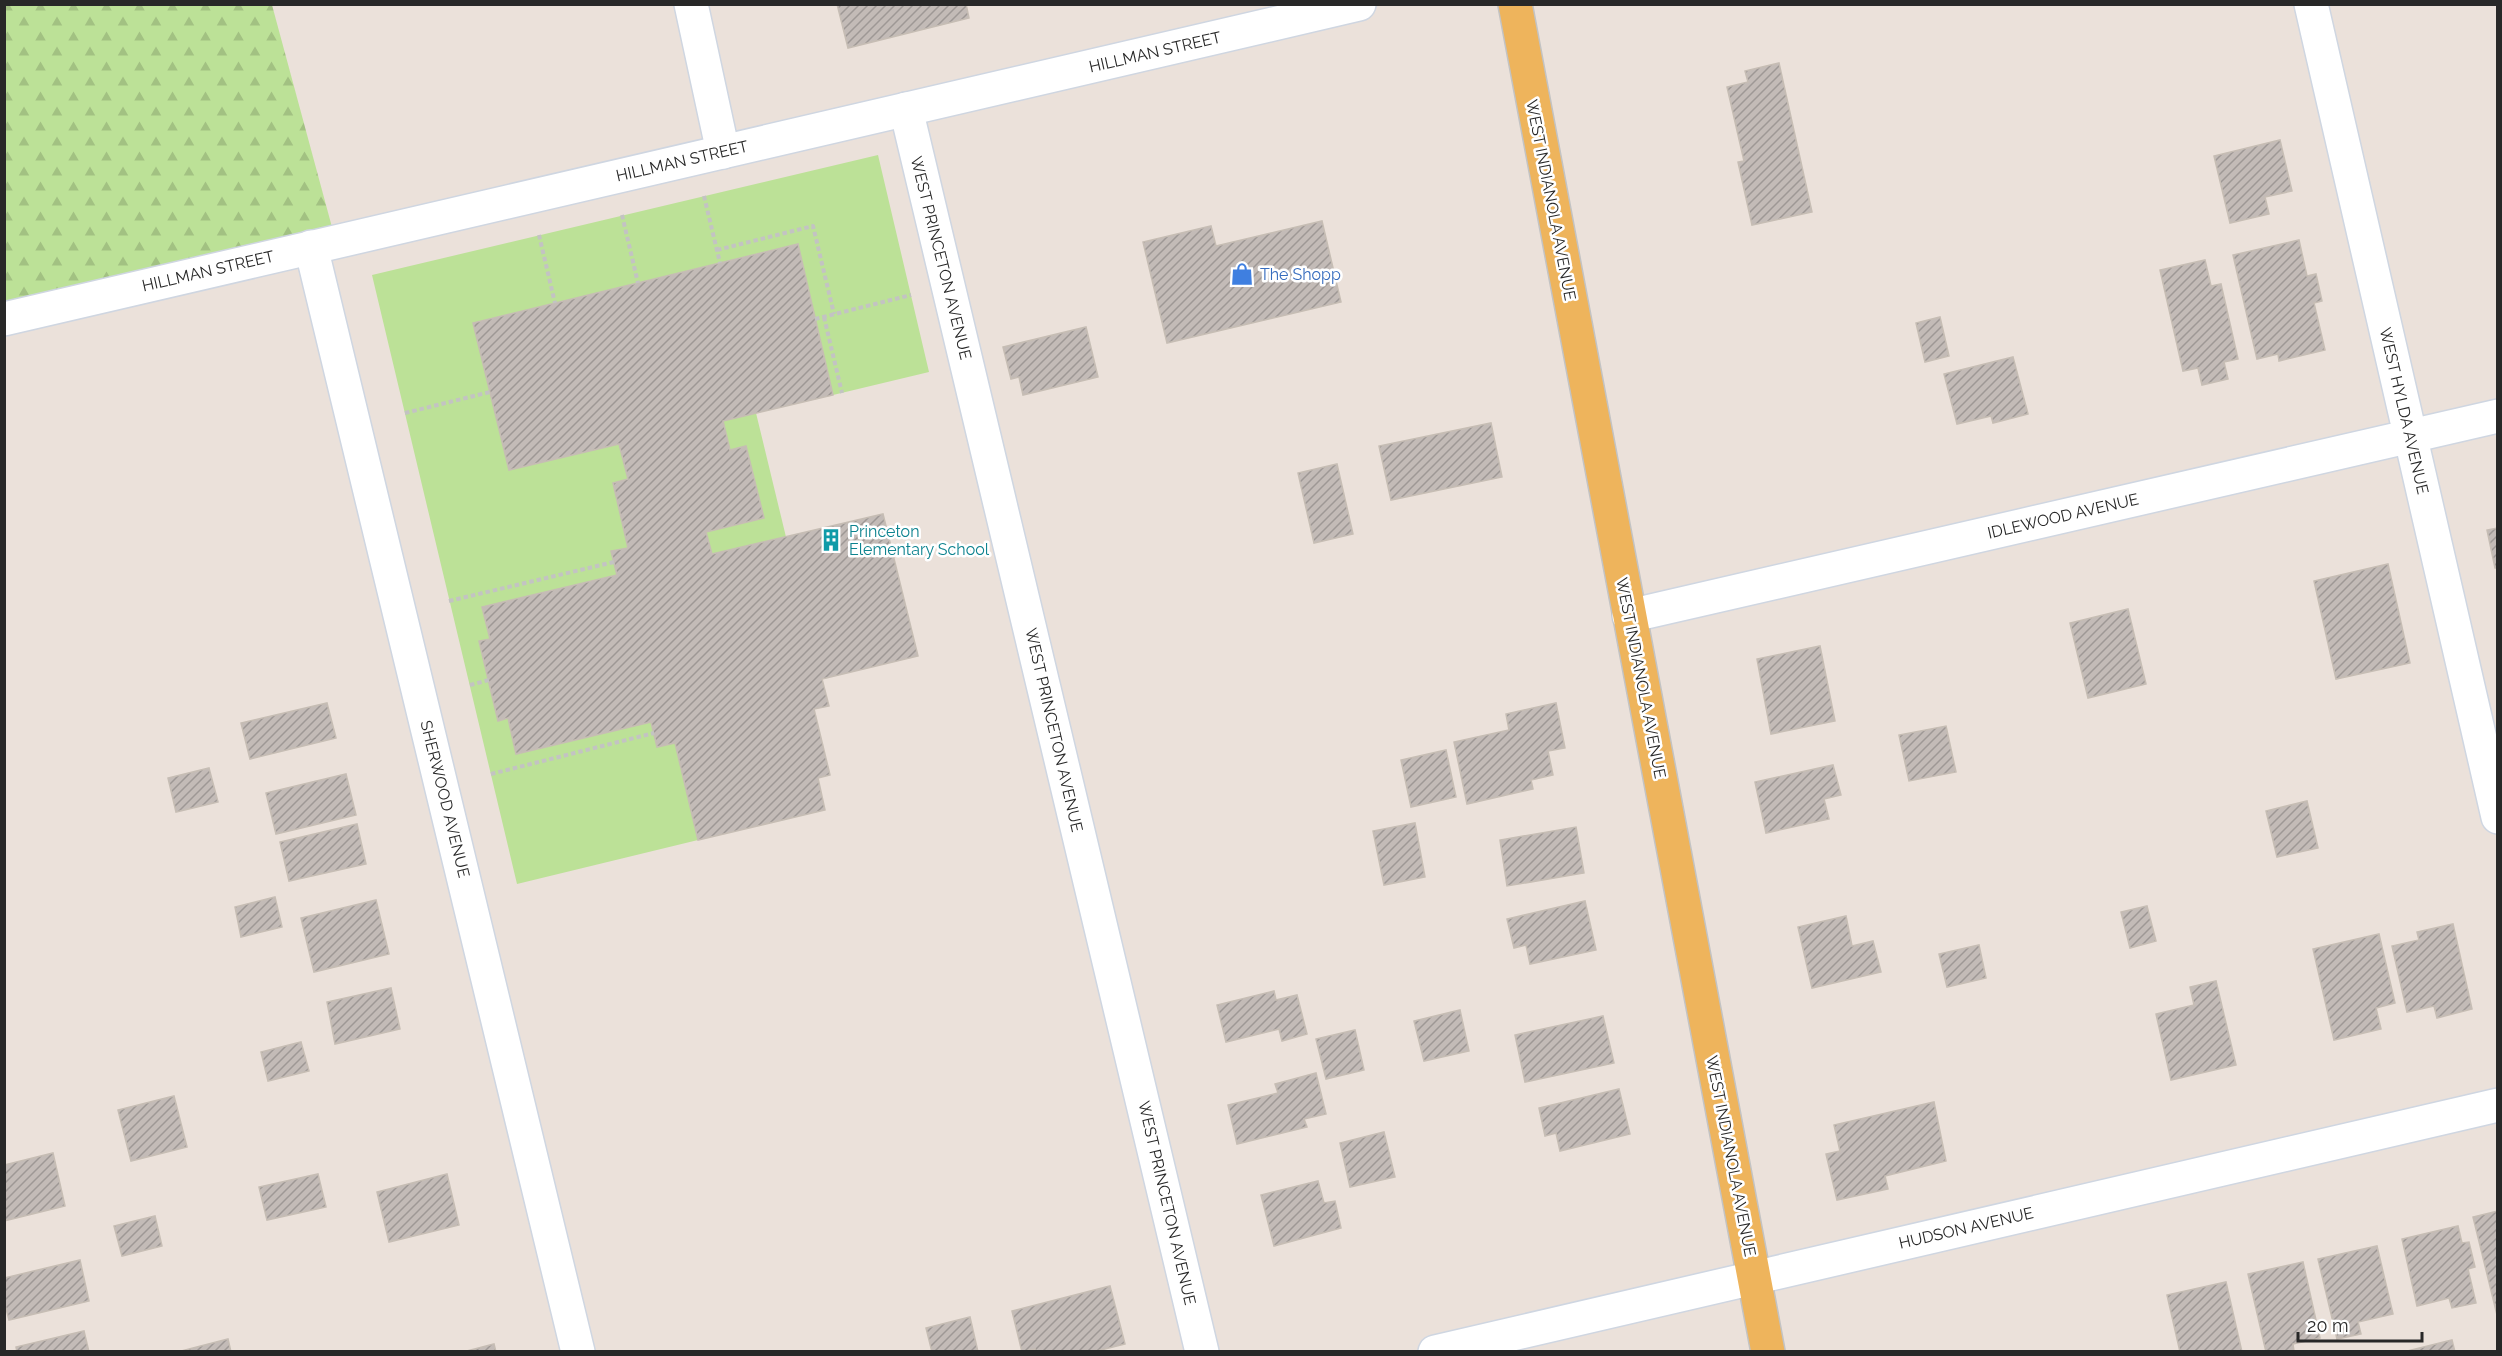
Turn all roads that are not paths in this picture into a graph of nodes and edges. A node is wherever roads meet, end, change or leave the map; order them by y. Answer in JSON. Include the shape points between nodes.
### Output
{"nodes":[{"id":1,"x":691,"y":4,"type":"edge"},
{"id":2,"x":1359,"y":4,"type":"edge"},
{"id":3,"x":1515,"y":4,"type":"edge"},
{"id":4,"x":2311,"y":4,"type":"edge"},
{"id":5,"x":906,"y":109,"type":"junction"},
{"id":6,"x":723,"y":152,"type":"junction"},
{"id":7,"x":312,"y":248,"type":"junction"},
{"id":8,"x":4,"y":319,"type":"edge"},
{"id":9,"x":2498,"y":416,"type":"edge"},
{"id":10,"x":2410,"y":436,"type":"junction"},
{"id":11,"x":1629,"y":616,"type":"junction"},
{"id":12,"x":2498,"y":817,"type":"edge"},
{"id":13,"x":2498,"y":1105,"type":"edge"},
{"id":14,"x":1754,"y":1277,"type":"junction"},
{"id":15,"x":578,"y":1352,"type":"edge"},
{"id":16,"x":1202,"y":1352,"type":"edge"},
{"id":17,"x":1435,"y":1352,"type":"edge"},
{"id":18,"x":1768,"y":1352,"type":"edge"}],
"edges":[{"from":1,"to":6,"type":"street"},
{"from":2,"to":5,"type":"street","name":"HILLMAN STREET"},
{"from":3,"to":11,"type":"main road","name":"WEST INDIANOLA AVENUE"},
{"from":4,"to":10,"type":"street","name":"WEST HYLDA AVENUE"},
{"from":5,"to":6,"type":"street","name":"HILLMAN STREET"},
{"from":5,"to":16,"type":"street","name":"WEST PRINCETON AVENUE"},
{"from":6,"to":7,"type":"street","name":"HILLMAN STREET"},
{"from":7,"to":8,"type":"street","name":"HILLMAN STREET"},
{"from":7,"to":15,"type":"street","name":"SHERWOOD AVENUE"},
{"from":9,"to":10,"type":"street","name":"IDLEWOOD AVENUE"},
{"from":10,"to":11,"type":"street","name":"IDLEWOOD AVENUE"},
{"from":10,"to":12,"type":"street","name":"WEST HYLDA AVENUE"},
{"from":11,"to":14,"type":"main road","name":"WEST INDIANOLA AVENUE"},
{"from":13,"to":14,"type":"street","name":"HUDSON AVENUE"},
{"from":14,"to":17,"type":"street","name":"HUDSON AVENUE"},
{"from":14,"to":18,"type":"main road","name":"WEST INDIANOLA AVENUE"}]}
